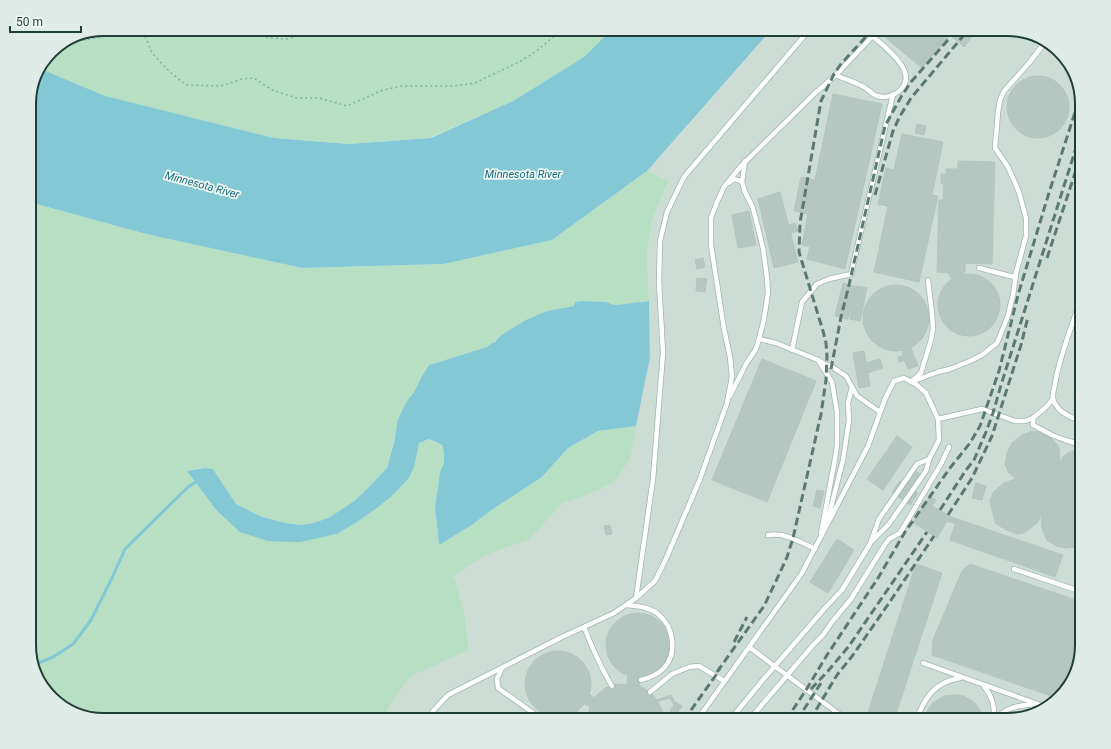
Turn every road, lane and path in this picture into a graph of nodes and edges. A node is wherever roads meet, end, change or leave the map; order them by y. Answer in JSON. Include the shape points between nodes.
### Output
{"nodes":[{"id":1,"x":107,"y":36,"type":"edge"},
{"id":2,"x":145,"y":36,"type":"edge"},
{"id":3,"x":262,"y":36,"type":"edge"},
{"id":4,"x":297,"y":36,"type":"edge"},
{"id":5,"x":555,"y":36,"type":"edge"},
{"id":6,"x":804,"y":36,"type":"edge"},
{"id":7,"x":872,"y":36,"type":"joint"},
{"id":8,"x":82,"y":40,"type":"edge"},
{"id":9,"x":1042,"y":46,"type":"edge"},
{"id":10,"x":836,"y":74,"type":"junction"},
{"id":11,"x":893,"y":94,"type":"junction"},
{"id":12,"x":745,"y":161,"type":"junction"},
{"id":13,"x":742,"y":182,"type":"junction"},
{"id":14,"x":724,"y":187,"type":"junction"},
{"id":15,"x":979,"y":268,"type":"dead end"},
{"id":16,"x":1016,"y":272,"type":"junction"},
{"id":17,"x":928,"y":280,"type":"dead end"},
{"id":18,"x":1075,"y":316,"type":"edge"},
{"id":19,"x":759,"y":339,"type":"junction"},
{"id":20,"x":792,"y":350,"type":"junction"},
{"id":21,"x":818,"y":360,"type":"junction"},
{"id":22,"x":911,"y":382,"type":"junction"},
{"id":23,"x":852,"y":387,"type":"junction"},
{"id":24,"x":1053,"y":399,"type":"junction"},
{"id":25,"x":727,"y":403,"type":"junction"},
{"id":26,"x":880,"y":412,"type":"junction"},
{"id":27,"x":1033,"y":418,"type":"junction"},
{"id":28,"x":1075,"y":418,"type":"edge"},
{"id":29,"x":938,"y":419,"type":"junction"},
{"id":30,"x":1075,"y":443,"type":"edge"},
{"id":31,"x":949,"y":447,"type":"dead end"},
{"id":32,"x":929,"y":459,"type":"junction"},
{"id":33,"x":824,"y":532,"type":"junction"},
{"id":34,"x":768,"y":535,"type":"dead end"},
{"id":35,"x":820,"y":540,"type":"junction"},
{"id":36,"x":870,"y":544,"type":"junction"},
{"id":37,"x":815,"y":549,"type":"junction"},
{"id":38,"x":1014,"y":569,"type":"dead end"},
{"id":39,"x":1075,"y":590,"type":"edge"},
{"id":40,"x":636,"y":598,"type":"junction"},
{"id":41,"x":626,"y":605,"type":"junction"},
{"id":42,"x":584,"y":627,"type":"junction"},
{"id":43,"x":749,"y":647,"type":"junction"},
{"id":44,"x":923,"y":663,"type":"dead end"},
{"id":45,"x":775,"y":666,"type":"junction"},
{"id":46,"x":502,"y":668,"type":"junction"},
{"id":47,"x":787,"y":676,"type":"junction"},
{"id":48,"x":962,"y":677,"type":"junction"},
{"id":49,"x":641,"y":680,"type":"dead end"},
{"id":50,"x":724,"y":681,"type":"junction"},
{"id":51,"x":983,"y":685,"type":"junction"},
{"id":52,"x":612,"y":686,"type":"dead end"},
{"id":53,"x":650,"y":692,"type":"dead end"},
{"id":54,"x":1036,"y":704,"type":"junction"},
{"id":55,"x":1039,"y":705,"type":"edge"},
{"id":56,"x":432,"y":713,"type":"edge"},
{"id":57,"x":533,"y":713,"type":"edge"},
{"id":58,"x":702,"y":713,"type":"edge"},
{"id":59,"x":736,"y":713,"type":"edge"},
{"id":60,"x":755,"y":713,"type":"edge"},
{"id":61,"x":837,"y":713,"type":"edge"},
{"id":62,"x":919,"y":713,"type":"edge"},
{"id":63,"x":994,"y":713,"type":"edge"},
{"id":64,"x":1001,"y":713,"type":"edge"}],
"edges":[{"from":1,"to":8,"type":"path"},
{"from":2,"to":5,"type":"path","via":[[152,53],[186,85],[221,86],[254,78],[272,90],[297,98],[319,98],[347,106],[383,90],[402,86],[453,86],[475,83],[521,61]]},
{"from":3,"to":4,"type":"path","via":[[286,39]]},
{"from":6,"to":40,"type":"lane","via":[[684,177],[667,212],[660,241],[659,281],[663,353],[653,479]]},
{"from":7,"to":10,"type":"lane"},
{"from":7,"to":11,"type":"lane","via":[[904,68],[906,77],[903,87]]},
{"from":9,"to":16,"type":"lane","via":[[1004,91],[998,112],[995,148],[1008,167],[1019,192],[1026,218],[1026,236]]},
{"from":10,"to":11,"type":"lane","via":[[859,84],[876,96]]},
{"from":10,"to":12,"type":"lane"},
{"from":11,"to":20,"type":"lane","via":[[851,274],[817,284],[802,302]]},
{"from":12,"to":13,"type":"lane"},
{"from":12,"to":14,"type":"lane"},
{"from":13,"to":14,"type":"lane","via":[[738,179],[733,180]]},
{"from":13,"to":19,"type":"lane","via":[[753,208],[767,278],[768,293]]},
{"from":14,"to":25,"type":"lane","via":[[711,218],[711,245],[730,357],[732,377]]},
{"from":15,"to":16,"type":"lane","via":[[1014,277]]},
{"from":16,"to":22,"type":"lane","via":[[1010,307],[997,342],[970,361]]},
{"from":17,"to":22,"type":"lane","via":[[933,329],[921,373]]},
{"from":18,"to":24,"type":"lane","via":[[1060,362]]},
{"from":19,"to":20,"type":"lane"},
{"from":19,"to":25,"type":"lane"},
{"from":20,"to":21,"type":"lane"},
{"from":21,"to":23,"type":"lane","via":[[846,376]]},
{"from":21,"to":35,"type":"lane","via":[[832,382],[837,412],[837,445]]},
{"from":22,"to":26,"type":"lane","via":[[904,378],[894,381]]},
{"from":22,"to":29,"type":"lane","via":[[926,393]]},
{"from":23,"to":26,"type":"lane","via":[[857,396]]},
{"from":23,"to":33,"type":"lane","via":[[848,403],[843,460]]},
{"from":24,"to":27,"type":"lane"},
{"from":24,"to":28,"type":"lane","via":[[1063,412]]},
{"from":25,"to":40,"type":"lane","via":[[700,479],[665,561],[655,581]]},
{"from":26,"to":33,"type":"lane","via":[[868,446]]},
{"from":27,"to":29,"type":"lane","via":[[1015,421],[982,409]]},
{"from":27,"to":30,"type":"lane","via":[[1032,425]]},
{"from":29,"to":32,"type":"lane","via":[[939,440]]},
{"from":31,"to":47,"type":"lane","via":[[900,533],[889,539],[851,599]]},
{"from":32,"to":36,"type":"lane","via":[[926,470],[889,524]]},
{"from":32,"to":36,"type":"lane","via":[[917,464],[879,519]]},
{"from":33,"to":35,"type":"lane"},
{"from":34,"to":37,"type":"lane","via":[[793,538]]},
{"from":35,"to":37,"type":"lane"},
{"from":36,"to":45,"type":"lane","via":[[842,590]]},
{"from":37,"to":43,"type":"lane","via":[[802,573]]},
{"from":38,"to":39,"type":"lane"},
{"from":40,"to":41,"type":"lane"},
{"from":41,"to":42,"type":"lane"},
{"from":41,"to":49,"type":"lane","via":[[639,606],[658,614],[672,636],[668,663],[656,674]]},
{"from":42,"to":46,"type":"lane"},
{"from":42,"to":52,"type":"lane","via":[[604,675]]},
{"from":43,"to":45,"type":"lane"},
{"from":43,"to":50,"type":"lane"},
{"from":44,"to":48,"type":"lane"},
{"from":45,"to":47,"type":"lane"},
{"from":45,"to":59,"type":"lane"},
{"from":46,"to":56,"type":"lane","via":[[448,694]]},
{"from":46,"to":57,"type":"lane","via":[[497,679],[498,688]]},
{"from":47,"to":60,"type":"lane"},
{"from":47,"to":61,"type":"lane"},
{"from":48,"to":51,"type":"lane"},
{"from":48,"to":62,"type":"lane","via":[[940,684],[924,700]]},
{"from":50,"to":53,"type":"lane","via":[[699,666],[689,667],[672,674]]},
{"from":50,"to":58,"type":"lane"},
{"from":51,"to":54,"type":"lane"},
{"from":51,"to":63,"type":"lane","via":[[990,694]]},
{"from":54,"to":55,"type":"lane"},
{"from":54,"to":64,"type":"lane","via":[[1014,707]]}]}
